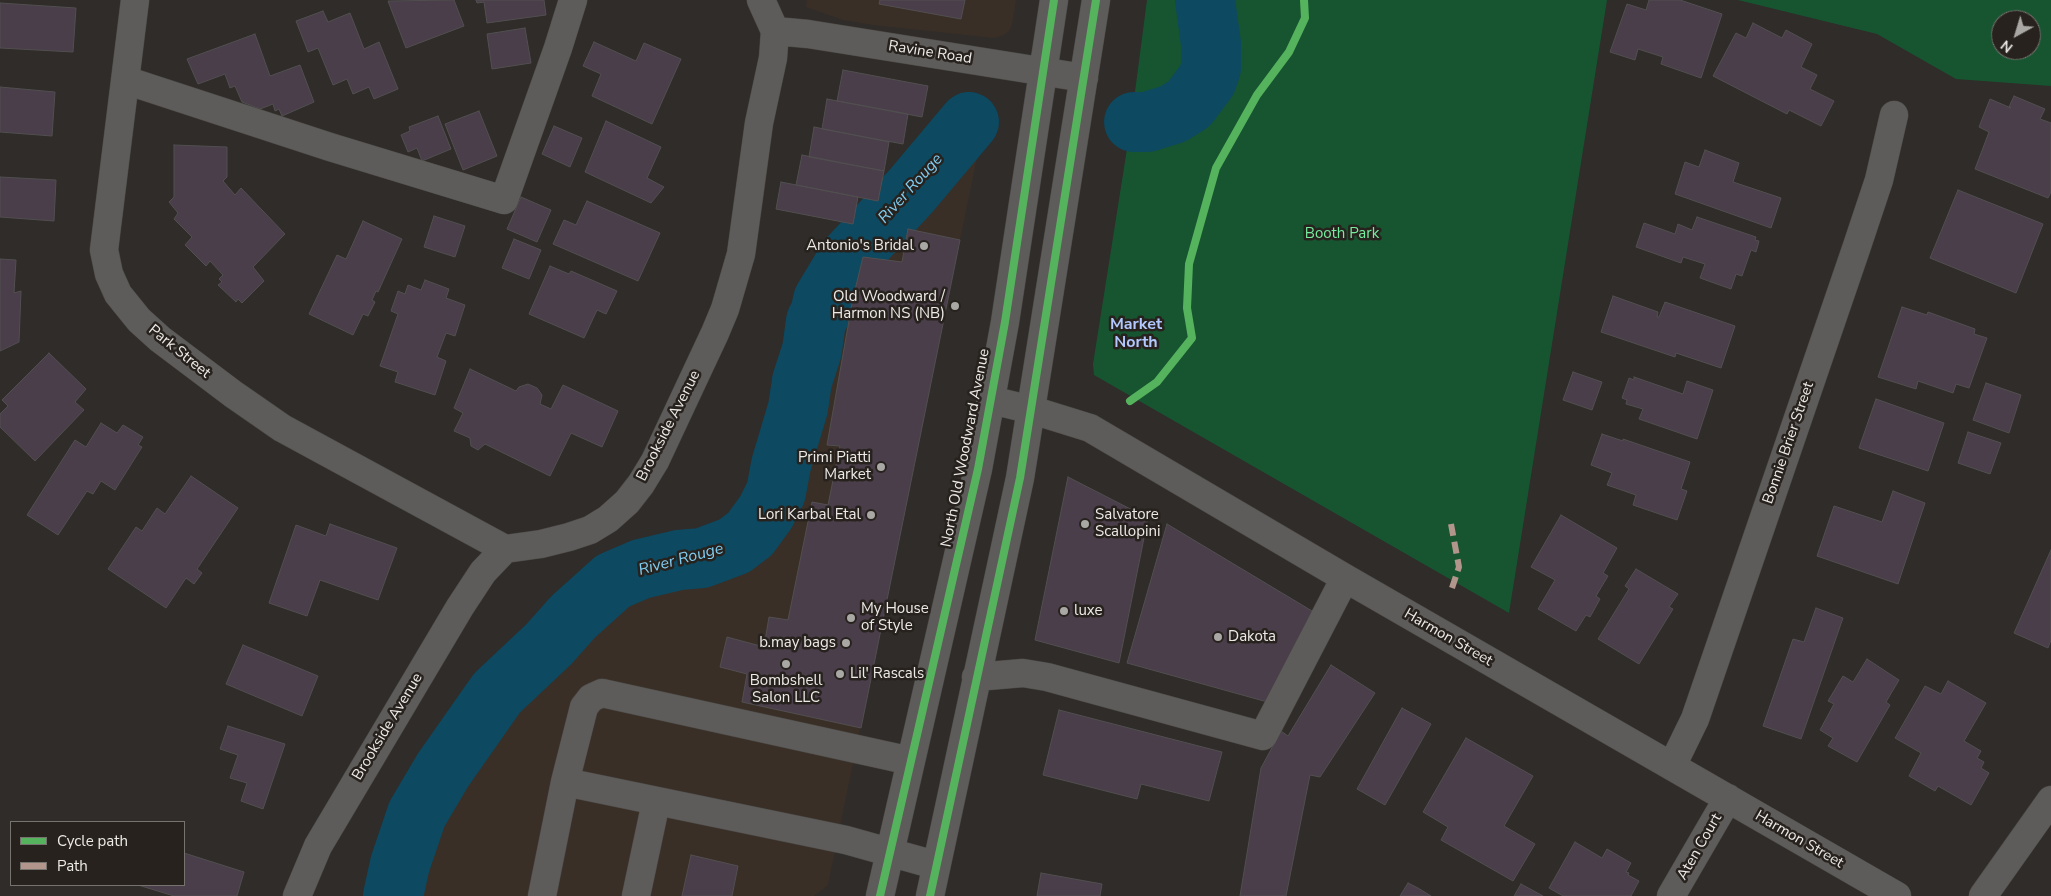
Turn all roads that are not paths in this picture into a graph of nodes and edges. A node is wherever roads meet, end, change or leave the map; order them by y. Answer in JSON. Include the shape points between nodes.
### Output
{"nodes":[{"id":1,"x":134,"y":0,"type":"edge"},
{"id":2,"x":573,"y":0,"type":"edge"},
{"id":3,"x":761,"y":0,"type":"edge"},
{"id":4,"x":1054,"y":0,"type":"edge"},
{"id":5,"x":1096,"y":0,"type":"edge"},
{"id":6,"x":775,"y":31,"type":"junction"},
{"id":7,"x":1044,"y":71,"type":"junction"},
{"id":8,"x":1084,"y":78,"type":"junction"},
{"id":9,"x":125,"y":80,"type":"junction"},
{"id":10,"x":1894,"y":115,"type":"dead end"},
{"id":11,"x":991,"y":400,"type":"junction"},
{"id":12,"x":1032,"y":410,"type":"junction"},
{"id":13,"x":505,"y":549,"type":"junction"},
{"id":14,"x":1345,"y":578,"type":"junction"},
{"id":15,"x":976,"y":676,"type":"junction"},
{"id":16,"x":911,"y":761,"type":"junction"},
{"id":17,"x":1672,"y":766,"type":"junction"},
{"id":18,"x":566,"y":782,"type":"junction"},
{"id":19,"x":1728,"y":798,"type":"junction"},
{"id":20,"x":2051,"y":800,"type":"edge"},
{"id":21,"x":656,"y":802,"type":"junction"},
{"id":22,"x":889,"y":852,"type":"junction"},
{"id":23,"x":935,"y":865,"type":"junction"},
{"id":24,"x":297,"y":896,"type":"edge"},
{"id":25,"x":542,"y":896,"type":"edge"},
{"id":26,"x":636,"y":896,"type":"edge"},
{"id":27,"x":880,"y":896,"type":"edge"},
{"id":28,"x":930,"y":896,"type":"edge"},
{"id":29,"x":1671,"y":896,"type":"edge"},
{"id":30,"x":1897,"y":896,"type":"edge"},
{"id":31,"x":1983,"y":896,"type":"edge"}],
"edges":[{"from":1,"to":9,"type":"street","name":"Park Street"},
{"from":2,"to":9,"type":"street","via":[[504,200]]},
{"from":3,"to":6,"type":"street","name":"Brookside Avenue"},
{"from":4,"to":7,"type":"street","name":"North Old Woodward Avenue"},
{"from":5,"to":8,"type":"street"},
{"from":6,"to":7,"type":"street","name":"Ravine Road"},
{"from":6,"to":13,"type":"street","name":"Brookside Avenue","via":[[773,58],[758,123],[741,254],[734,281],[715,333],[655,461],[627,502],[602,523],[569,537]]},
{"from":7,"to":8,"type":"street","name":"Ravine Road"},
{"from":7,"to":11,"type":"street","name":"North Old Woodward Avenue"},
{"from":8,"to":12,"type":"street"},
{"from":9,"to":13,"type":"street","name":"Park Street","via":[[104,250],[109,274],[118,294],[139,320],[160,339],[282,428]]},
{"from":10,"to":17,"type":"street","name":"Bonnie Brier Street","via":[[1879,180],[1857,246],[1695,719]]},
{"from":11,"to":12,"type":"street","name":"Harmon Street"},
{"from":11,"to":16,"type":"street","name":"North Old Woodward Avenue"},
{"from":12,"to":14,"type":"street","name":"Harmon Street","via":[[1090,428]]},
{"from":12,"to":15,"type":"street"},
{"from":13,"to":24,"type":"street","name":"Brookside Avenue","via":[[483,572],[460,607],[318,846]]},
{"from":14,"to":15,"type":"street","via":[[1263,736],[1047,677],[1023,673]]},
{"from":14,"to":17,"type":"street","name":"Harmon Street"},
{"from":15,"to":23,"type":"street"},
{"from":16,"to":18,"type":"street","via":[[602,693],[591,698],[584,707]]},
{"from":16,"to":22,"type":"street","name":"North Old Woodward Avenue"},
{"from":17,"to":19,"type":"street","name":"Harmon Street"},
{"from":18,"to":21,"type":"street"},
{"from":18,"to":25,"type":"street"},
{"from":19,"to":29,"type":"street","name":"Aten Court"},
{"from":19,"to":30,"type":"street","name":"Harmon Street"},
{"from":20,"to":31,"type":"street"},
{"from":21,"to":22,"type":"street","via":[[837,838]]},
{"from":21,"to":26,"type":"street"},
{"from":22,"to":23,"type":"street"},
{"from":22,"to":27,"type":"street","name":"North Old Woodward Avenue"},
{"from":23,"to":28,"type":"street"}]}
